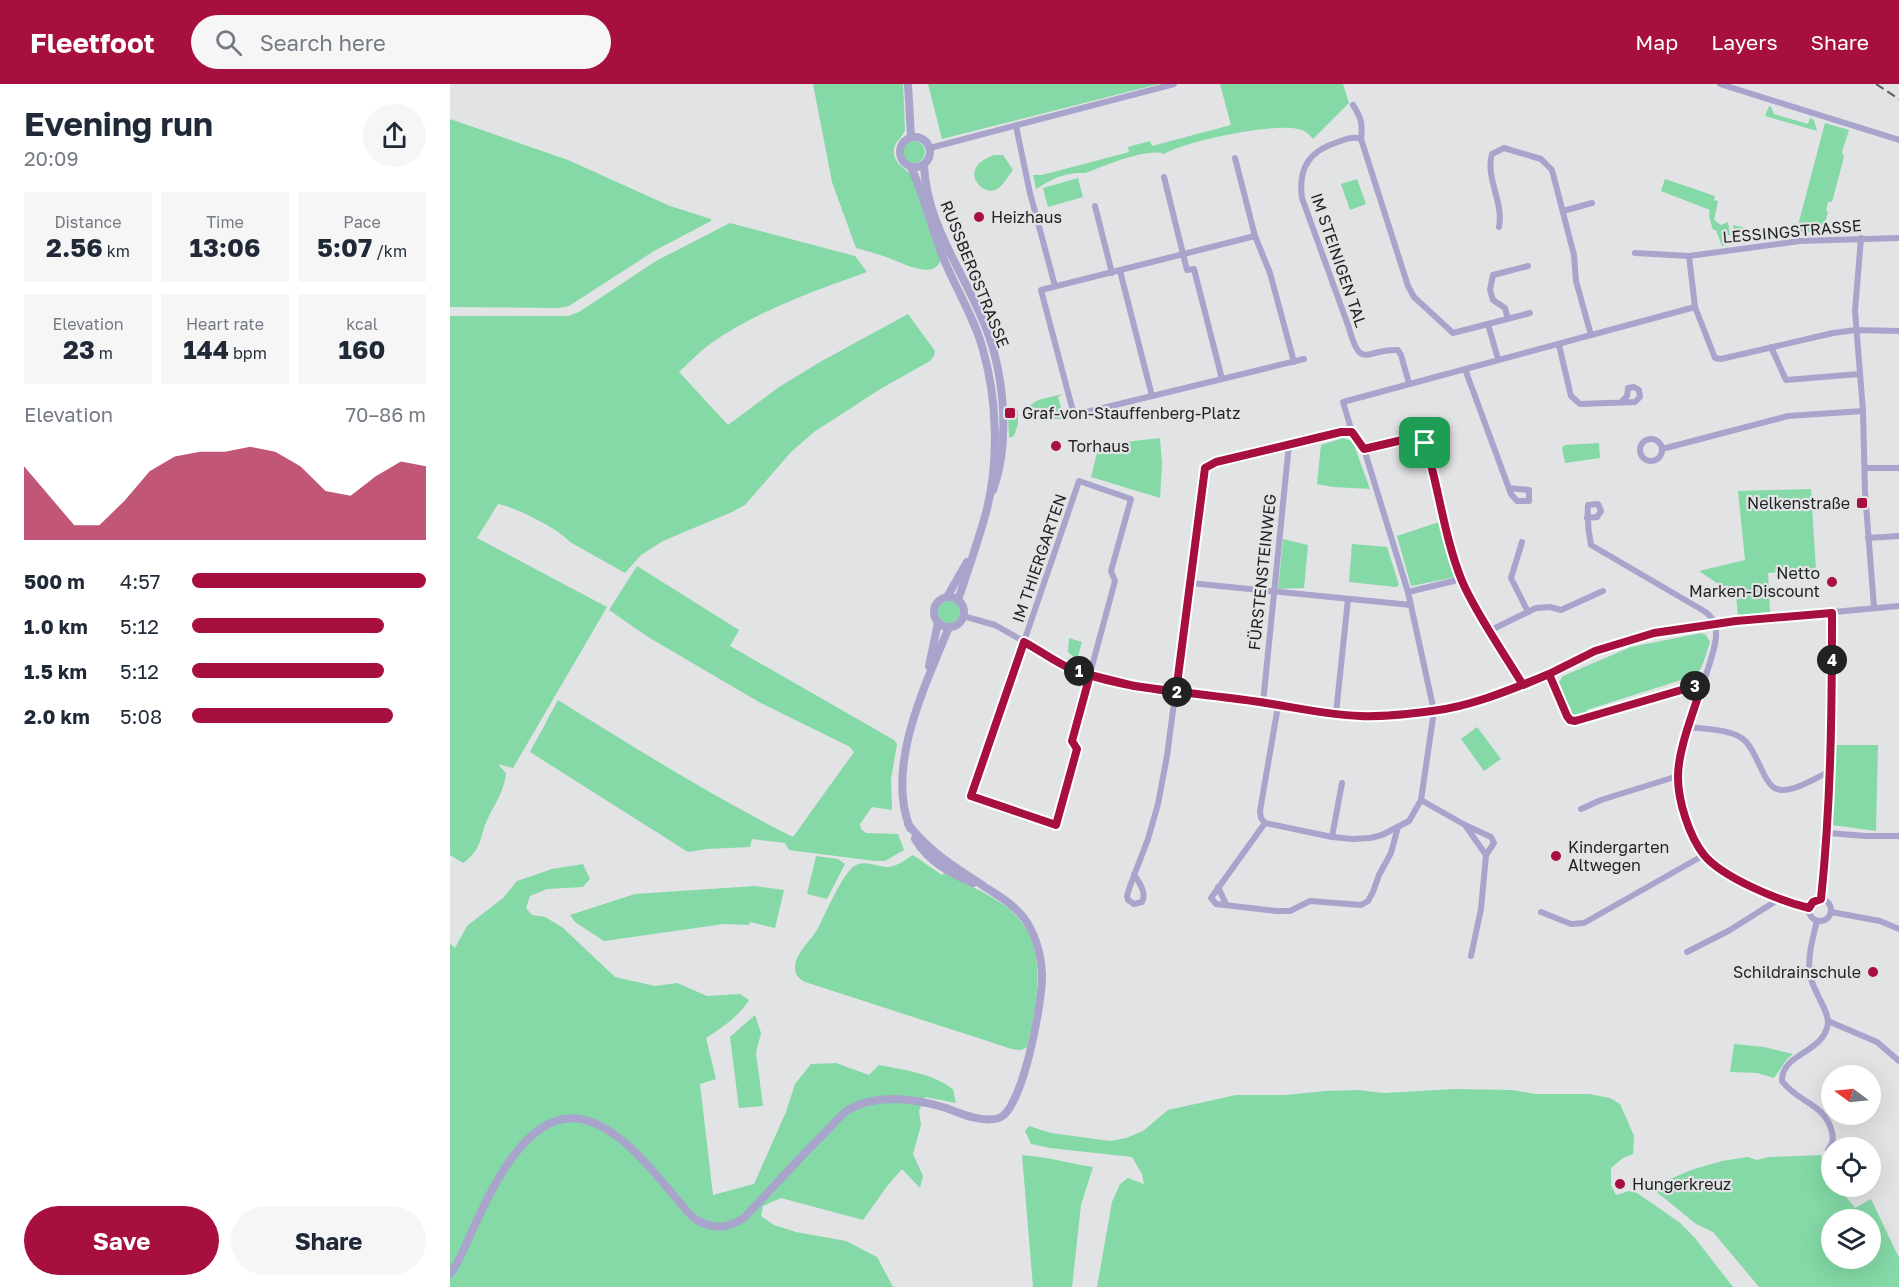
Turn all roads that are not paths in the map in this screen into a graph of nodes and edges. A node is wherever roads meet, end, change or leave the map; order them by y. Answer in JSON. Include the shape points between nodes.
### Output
{"nodes":[{"id":1,"x":908,"y":84,"type":"edge"},
{"id":2,"x":1174,"y":84,"type":"edge"},
{"id":3,"x":1720,"y":84,"type":"edge"},
{"id":4,"x":1353,"y":105,"type":"dead end"},
{"id":5,"x":1016,"y":126,"type":"junction"},
{"id":6,"x":911,"y":137,"type":"junction"},
{"id":7,"x":1361,"y":139,"type":"junction"},
{"id":8,"x":1899,"y":140,"type":"edge"},
{"id":9,"x":930,"y":148,"type":"junction"},
{"id":10,"x":1235,"y":158,"type":"dead end"},
{"id":11,"x":924,"y":165,"type":"junction"},
{"id":12,"x":911,"y":167,"type":"junction"},
{"id":13,"x":1164,"y":177,"type":"dead end"},
{"id":14,"x":1592,"y":203,"type":"dead end"},
{"id":15,"x":1095,"y":206,"type":"dead end"},
{"id":16,"x":1563,"y":211,"type":"junction"},
{"id":17,"x":1498,"y":227,"type":"dead end"},
{"id":18,"x":1254,"y":236,"type":"junction"},
{"id":19,"x":1861,"y":238,"type":"junction"},
{"id":20,"x":1899,"y":238,"type":"edge"},
{"id":21,"x":1635,"y":253,"type":"dead end"},
{"id":22,"x":1183,"y":255,"type":"junction"},
{"id":23,"x":1689,"y":256,"type":"junction"},
{"id":24,"x":1528,"y":266,"type":"dead end"},
{"id":25,"x":1120,"y":271,"type":"junction"},
{"id":26,"x":1112,"y":273,"type":"junction"},
{"id":27,"x":1054,"y":286,"type":"junction"},
{"id":28,"x":1695,"y":307,"type":"junction"},
{"id":29,"x":1530,"y":313,"type":"dead end"},
{"id":30,"x":1508,"y":318,"type":"junction"},
{"id":31,"x":1488,"y":324,"type":"junction"},
{"id":32,"x":1856,"y":330,"type":"junction"},
{"id":33,"x":1899,"y":331,"type":"edge"},
{"id":34,"x":1591,"y":335,"type":"junction"},
{"id":35,"x":1559,"y":345,"type":"junction"},
{"id":36,"x":1771,"y":347,"type":"junction"},
{"id":37,"x":1304,"y":359,"type":"dead end"},
{"id":38,"x":1498,"y":359,"type":"junction"},
{"id":39,"x":1294,"y":362,"type":"junction"},
{"id":40,"x":1465,"y":369,"type":"junction"},
{"id":41,"x":1860,"y":374,"type":"junction"},
{"id":42,"x":1222,"y":379,"type":"junction"},
{"id":43,"x":1409,"y":382,"type":"junction"},
{"id":44,"x":1152,"y":396,"type":"junction"},
{"id":45,"x":1621,"y":402,"type":"dead end"},
{"id":46,"x":1863,"y":411,"type":"junction"},
{"id":47,"x":1352,"y":432,"type":"junction"},
{"id":48,"x":1289,"y":444,"type":"junction"},
{"id":49,"x":1364,"y":449,"type":"junction"},
{"id":50,"x":1662,"y":449,"type":"dead end"},
{"id":51,"x":1865,"y":468,"type":"junction"},
{"id":52,"x":1899,"y":468,"type":"edge"},
{"id":53,"x":1509,"y":488,"type":"dead end"},
{"id":54,"x":989,"y":500,"type":"junction"},
{"id":55,"x":1587,"y":518,"type":"dead end"},
{"id":56,"x":1899,"y":536,"type":"edge"},
{"id":57,"x":1868,"y":537,"type":"junction"},
{"id":58,"x":1522,"y":542,"type":"dead end"},
{"id":59,"x":974,"y":549,"type":"junction"},
{"id":60,"x":1462,"y":579,"type":"junction"},
{"id":61,"x":1190,"y":583,"type":"junction"},
{"id":62,"x":1274,"y":590,"type":"junction"},
{"id":63,"x":1603,"y":591,"type":"dead end"},
{"id":64,"x":1408,"y":592,"type":"junction"},
{"id":65,"x":947,"y":597,"type":"junction"},
{"id":66,"x":1348,"y":599,"type":"junction"},
{"id":67,"x":958,"y":600,"type":"junction"},
{"id":68,"x":1411,"y":604,"type":"junction"},
{"id":69,"x":1899,"y":606,"type":"edge"},
{"id":70,"x":1874,"y":607,"type":"junction"},
{"id":71,"x":1528,"y":612,"type":"junction"},
{"id":72,"x":1832,"y":613,"type":"junction"},
{"id":73,"x":963,"y":616,"type":"junction"},
{"id":74,"x":938,"y":622,"type":"junction"},
{"id":75,"x":1715,"y":624,"type":"junction"},
{"id":76,"x":949,"y":627,"type":"junction"},
{"id":77,"x":1491,"y":630,"type":"junction"},
{"id":78,"x":1024,"y":642,"type":"junction"},
{"id":79,"x":1549,"y":674,"type":"junction"},
{"id":80,"x":1090,"y":675,"type":"junction"},
{"id":81,"x":1702,"y":684,"type":"junction"},
{"id":82,"x":926,"y":685,"type":"junction"},
{"id":83,"x":1523,"y":685,"type":"junction"},
{"id":84,"x":1176,"y":692,"type":"junction"},
{"id":85,"x":1263,"y":703,"type":"junction"},
{"id":86,"x":1278,"y":706,"type":"junction"},
{"id":87,"x":1434,"y":711,"type":"junction"},
{"id":88,"x":1336,"y":713,"type":"junction"},
{"id":89,"x":1689,"y":727,"type":"junction"},
{"id":90,"x":1831,"y":771,"type":"junction"},
{"id":91,"x":1678,"y":776,"type":"junction"},
{"id":92,"x":1342,"y":783,"type":"dead end"},
{"id":93,"x":1421,"y":800,"type":"junction"},
{"id":94,"x":1581,"y":809,"type":"dead end"},
{"id":95,"x":1265,"y":823,"type":"junction"},
{"id":96,"x":1465,"y":825,"type":"junction"},
{"id":97,"x":1398,"y":827,"type":"junction"},
{"id":98,"x":1828,"y":833,"type":"junction"},
{"id":99,"x":1899,"y":836,"type":"edge"},
{"id":100,"x":1332,"y":837,"type":"junction"},
{"id":101,"x":1486,"y":855,"type":"junction"},
{"id":102,"x":1704,"y":855,"type":"junction"},
{"id":103,"x":1134,"y":874,"type":"dead end"},
{"id":104,"x":1218,"y":887,"type":"junction"},
{"id":105,"x":1779,"y":899,"type":"junction"},
{"id":106,"x":1821,"y":899,"type":"junction"},
{"id":107,"x":1226,"y":904,"type":"junction"},
{"id":108,"x":1809,"y":908,"type":"junction"},
{"id":109,"x":1541,"y":912,"type":"dead end"},
{"id":110,"x":1831,"y":912,"type":"junction"},
{"id":111,"x":1817,"y":921,"type":"junction"},
{"id":112,"x":1899,"y":929,"type":"edge"},
{"id":113,"x":1687,"y":952,"type":"dead end"},
{"id":114,"x":1471,"y":956,"type":"dead end"},
{"id":115,"x":1828,"y":1021,"type":"junction"},
{"id":116,"x":1899,"y":1061,"type":"edge"},
{"id":117,"x":1833,"y":1137,"type":"edge"},
{"id":118,"x":450,"y":1274,"type":"edge"}],
"edges":[{"from":1,"to":6,"type":"street"},
{"from":2,"to":5,"type":"street"},
{"from":3,"to":8,"type":"street"},
{"from":4,"to":7,"type":"street","via":[[1361,117]]},
{"from":5,"to":9,"type":"street"},
{"from":5,"to":27,"type":"street"},
{"from":6,"to":9,"type":"street","via":[[922,139]]},
{"from":6,"to":12,"type":"street","via":[[900,150],[903,163]]},
{"from":7,"to":31,"type":"street","via":[[1414,297],[1453,333]]},
{"from":7,"to":43,"type":"street","name":"IM STEINIGEN TAL","via":[[1352,137],[1315,153],[1303,173],[1302,198],[1354,347],[1361,354],[1398,350]]},
{"from":9,"to":11,"type":"street"},
{"from":10,"to":18,"type":"street"},
{"from":11,"to":12,"type":"street"},
{"from":11,"to":54,"type":"street","name":"RUSSBERGSTRASSE","via":[[934,212],[952,260],[984,322],[1000,382],[1002,449]]},
{"from":12,"to":54,"type":"street","name":"RUSSBERGSTRASSE","via":[[941,253],[975,325],[991,384],[995,431]]},
{"from":13,"to":22,"type":"street"},
{"from":14,"to":16,"type":"street"},
{"from":15,"to":26,"type":"street"},
{"from":16,"to":17,"type":"street","via":[[1552,170],[1541,159],[1504,148],[1492,154],[1489,164],[1501,217]]},
{"from":16,"to":34,"type":"street"},
{"from":18,"to":22,"type":"street"},
{"from":18,"to":39,"type":"street","via":[[1270,273]]},
{"from":19,"to":20,"type":"street","name":"LESSINGSTRASSE"},
{"from":19,"to":23,"type":"street","name":"LESSINGSTRASSE","via":[[1800,241]]},
{"from":19,"to":32,"type":"street","via":[[1854,311]]},
{"from":21,"to":23,"type":"street","name":"LESSINGSTRASSE"},
{"from":22,"to":25,"type":"street"},
{"from":22,"to":42,"type":"street","via":[[1187,270],[1194,269]]},
{"from":23,"to":28,"type":"street"},
{"from":24,"to":30,"type":"street","via":[[1493,275],[1493,300],[1505,308]]},
{"from":25,"to":26,"type":"street"},
{"from":25,"to":44,"type":"street"},
{"from":26,"to":27,"type":"street"},
{"from":27,"to":44,"type":"street","via":[[1041,290],[1074,415]]},
{"from":28,"to":34,"type":"street"},
{"from":28,"to":36,"type":"street","via":[[1715,358]]},
{"from":29,"to":30,"type":"street"},
{"from":30,"to":31,"type":"street"},
{"from":31,"to":38,"type":"street"},
{"from":32,"to":33,"type":"street"},
{"from":32,"to":36,"type":"street"},
{"from":32,"to":41,"type":"street"},
{"from":34,"to":35,"type":"street"},
{"from":35,"to":38,"type":"street"},
{"from":35,"to":45,"type":"street","via":[[1570,396],[1580,404]]},
{"from":36,"to":41,"type":"street","via":[[1786,380]]},
{"from":37,"to":39,"type":"street"},
{"from":38,"to":40,"type":"street"},
{"from":39,"to":42,"type":"street"},
{"from":40,"to":43,"type":"street"},
{"from":40,"to":53,"type":"street"},
{"from":41,"to":46,"type":"street"},
{"from":42,"to":44,"type":"street"},
{"from":43,"to":47,"type":"street","via":[[1343,402]]},
{"from":46,"to":50,"type":"street","via":[[1788,416]]},
{"from":46,"to":51,"type":"street"},
{"from":47,"to":48,"type":"street"},
{"from":47,"to":49,"type":"street"},
{"from":48,"to":61,"type":"street","via":[[1205,468]]},
{"from":48,"to":62,"type":"street","name":"FÜRSTENSTEINWEG"},
{"from":49,"to":60,"type":"street","via":[[1422,438]]},
{"from":49,"to":64,"type":"street"},
{"from":51,"to":52,"type":"street"},
{"from":51,"to":57,"type":"street"},
{"from":54,"to":59,"type":"street","name":"RUSSBERGSTRASSE"},
{"from":55,"to":75,"type":"street","via":[[1591,545],[1704,611]]},
{"from":56,"to":57,"type":"street"},
{"from":57,"to":70,"type":"street"},
{"from":58,"to":71,"type":"street","via":[[1511,578]]},
{"from":59,"to":65,"type":"street","name":"RUSSBERGSTRASSE"},
{"from":59,"to":67,"type":"street","name":"RUSSBERGSTRASSE"},
{"from":60,"to":64,"type":"street"},
{"from":60,"to":77,"type":"street"},
{"from":61,"to":62,"type":"street"},
{"from":61,"to":84,"type":"street"},
{"from":62,"to":66,"type":"street"},
{"from":62,"to":85,"type":"street","name":"FÜRSTENSTEINWEG"},
{"from":63,"to":71,"type":"street","via":[[1561,610],[1550,607]]},
{"from":64,"to":68,"type":"street"},
{"from":65,"to":67,"type":"street"},
{"from":65,"to":74,"type":"street","name":"RUSSBERGSTRASSE","via":[[936,605],[934,614]]},
{"from":66,"to":68,"type":"street"},
{"from":66,"to":88,"type":"street"},
{"from":67,"to":73,"type":"street"},
{"from":68,"to":87,"type":"street"},
{"from":69,"to":70,"type":"street"},
{"from":70,"to":72,"type":"street"},
{"from":71,"to":77,"type":"street"},
{"from":72,"to":75,"type":"street"},
{"from":72,"to":90,"type":"street"},
{"from":73,"to":76,"type":"street"},
{"from":73,"to":78,"type":"street","via":[[989,622]]},
{"from":74,"to":76,"type":"street"},
{"from":74,"to":82,"type":"street","name":"RUSSBERGSTRASSE"},
{"from":75,"to":79,"type":"street","via":[[1654,633],[1614,645]]},
{"from":75,"to":81,"type":"street","via":[[1715,644]]},
{"from":76,"to":82,"type":"street","name":"RUSSBERGSTRASSE"},
{"from":77,"to":83,"type":"street"},
{"from":78,"to":80,"type":"street"},
{"from":78,"to":80,"type":"street","name":"IM THIERGARTEN","via":[[1079,481],[1131,499],[1111,571],[1115,581]]},
{"from":78,"to":80,"type":"street","name":"IM THIERGARTEN","via":[[971,796],[1056,825],[1077,749],[1072,741]]},
{"from":79,"to":81,"type":"street","via":[[1567,716],[1575,721]]},
{"from":79,"to":83,"type":"street"},
{"from":80,"to":84,"type":"street"},
{"from":81,"to":89,"type":"street"},
{"from":82,"to":118,"type":"street","name":"RUSSBERGSTRASSE","via":[[903,766],[902,797],[908,824],[930,858],[953,874],[986,887],[1015,909],[1039,950],[1039,1011],[1020,1086],[1006,1114],[984,1119],[895,1099],[848,1110],[744,1218],[720,1228],[695,1219],[633,1150],[601,1126],[576,1118],[554,1122],[532,1136],[509,1162]]},
{"from":83,"to":87,"type":"street"},
{"from":84,"to":85,"type":"street"},
{"from":84,"to":103,"type":"street","via":[[1156,814]]},
{"from":85,"to":86,"type":"street"},
{"from":86,"to":88,"type":"street"},
{"from":86,"to":95,"type":"street","via":[[1260,812]]},
{"from":87,"to":88,"type":"street","via":[[1379,716]]},
{"from":87,"to":93,"type":"street"},
{"from":89,"to":90,"type":"street","via":[[1742,738],[1767,780],[1780,790],[1788,791]]},
{"from":89,"to":91,"type":"street"},
{"from":90,"to":98,"type":"street"},
{"from":91,"to":94,"type":"street"},
{"from":91,"to":102,"type":"street","via":[[1682,808]]},
{"from":92,"to":100,"type":"street"},
{"from":93,"to":96,"type":"street"},
{"from":93,"to":97,"type":"street","via":[[1408,821]]},
{"from":95,"to":100,"type":"street"},
{"from":95,"to":104,"type":"street"},
{"from":96,"to":101,"type":"street"},
{"from":96,"to":101,"type":"street","via":[[1491,837],[1494,843]]},
{"from":97,"to":100,"type":"street","via":[[1370,838]]},
{"from":97,"to":107,"type":"street","via":[[1373,892],[1361,905],[1310,901],[1300,908],[1283,911]]},
{"from":98,"to":99,"type":"street"},
{"from":98,"to":106,"type":"street"},
{"from":101,"to":114,"type":"street"},
{"from":102,"to":105,"type":"street","via":[[1745,883]]},
{"from":102,"to":109,"type":"street","via":[[1584,923],[1571,924]]},
{"from":104,"to":107,"type":"street"},
{"from":104,"to":107,"type":"street","via":[[1211,898],[1216,904]]},
{"from":105,"to":108,"type":"street"},
{"from":105,"to":113,"type":"street"},
{"from":106,"to":108,"type":"street"},
{"from":106,"to":110,"type":"street","via":[[1829,904]]},
{"from":108,"to":111,"type":"street","via":[[1810,916]]},
{"from":110,"to":111,"type":"street","via":[[1827,919]]},
{"from":110,"to":112,"type":"street","via":[[1880,921]]},
{"from":111,"to":115,"type":"street","via":[[1810,975]]},
{"from":115,"to":116,"type":"street","via":[[1877,1042]]},
{"from":115,"to":117,"type":"street","via":[[1822,1039],[1787,1064],[1782,1081],[1820,1110],[1829,1121]]}]}
